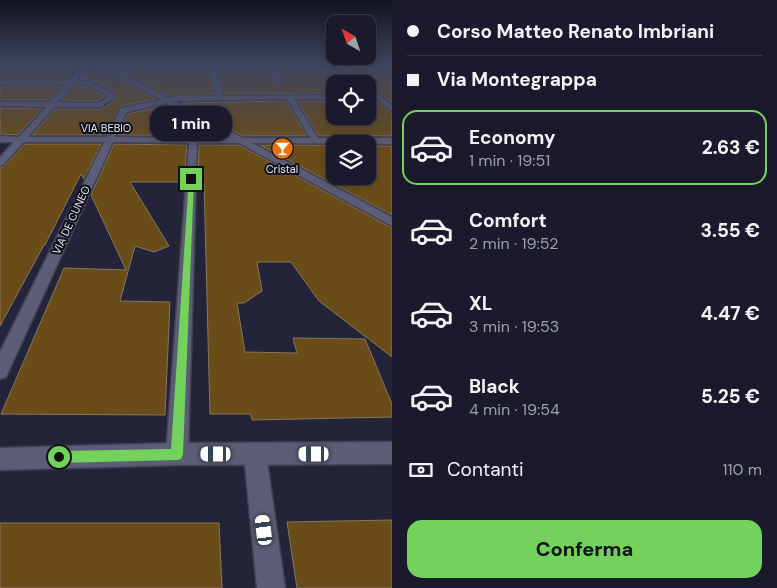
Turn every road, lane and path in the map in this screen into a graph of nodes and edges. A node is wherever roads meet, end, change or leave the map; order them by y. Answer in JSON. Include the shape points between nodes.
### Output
{"nodes":[{"id":1,"x":63,"y":92,"type":"edge"},
{"id":2,"x":107,"y":92,"type":"edge"},
{"id":3,"x":154,"y":92,"type":"edge"},
{"id":4,"x":219,"y":92,"type":"edge"},
{"id":5,"x":220,"y":97,"type":"junction"},
{"id":6,"x":289,"y":97,"type":"junction"},
{"id":7,"x":326,"y":97,"type":"edge"},
{"id":8,"x":378,"y":97,"type":"joint"},
{"id":9,"x":392,"y":97,"type":"edge"},
{"id":10,"x":168,"y":100,"type":"junction"},
{"id":11,"x":0,"y":104,"type":"edge"},
{"id":12,"x":52,"y":105,"type":"junction"},
{"id":13,"x":99,"y":105,"type":"joint"},
{"id":14,"x":392,"y":109,"type":"edge"},
{"id":15,"x":0,"y":139,"type":"edge"},
{"id":16,"x":21,"y":139,"type":"junction"},
{"id":17,"x":110,"y":140,"type":"junction"},
{"id":18,"x":193,"y":140,"type":"junction"},
{"id":19,"x":239,"y":140,"type":"junction"},
{"id":20,"x":316,"y":141,"type":"junction"},
{"id":21,"x":392,"y":141,"type":"edge"},
{"id":22,"x":0,"y":163,"type":"edge"},
{"id":23,"x":392,"y":222,"type":"edge"},
{"id":24,"x":0,"y":371,"type":"edge"},
{"id":25,"x":392,"y":453,"type":"edge"},
{"id":26,"x":177,"y":454,"type":"junction"},
{"id":27,"x":255,"y":454,"type":"junction"},
{"id":28,"x":0,"y":459,"type":"edge"},
{"id":29,"x":271,"y":588,"type":"edge"}],
"edges":[{"from":1,"to":12,"type":"street"},
{"from":2,"to":13,"type":"lane","via":[[111,98]]},
{"from":3,"to":10,"type":"street"},
{"from":4,"to":5,"type":"street"},
{"from":5,"to":6,"type":"street"},
{"from":5,"to":10,"type":"street"},
{"from":6,"to":7,"type":"street"},
{"from":6,"to":20,"type":"street"},
{"from":8,"to":9,"type":"street"},
{"from":8,"to":14,"type":"street"},
{"from":10,"to":17,"type":"street","name":"VIA DE CUNEO","via":[[124,110]]},
{"from":10,"to":19,"type":"street"},
{"from":11,"to":12,"type":"street"},
{"from":12,"to":13,"type":"street"},
{"from":12,"to":16,"type":"street"},
{"from":15,"to":16,"type":"street","name":"VIA BEBIO"},
{"from":16,"to":17,"type":"street","name":"VIA BEBIO"},
{"from":16,"to":22,"type":"street"},
{"from":17,"to":18,"type":"street","name":"VIA BEBIO"},
{"from":17,"to":24,"type":"street","name":"VIA DE CUNEO"},
{"from":18,"to":19,"type":"street","name":"VIA BEBIO"},
{"from":18,"to":26,"type":"street"},
{"from":19,"to":20,"type":"street","name":"VIA BEBIO"},
{"from":19,"to":23,"type":"street"},
{"from":20,"to":21,"type":"street","name":"VIA BEBIO"},
{"from":25,"to":27,"type":"street"},
{"from":26,"to":27,"type":"street"},
{"from":26,"to":28,"type":"street"},
{"from":27,"to":29,"type":"street"}]}
